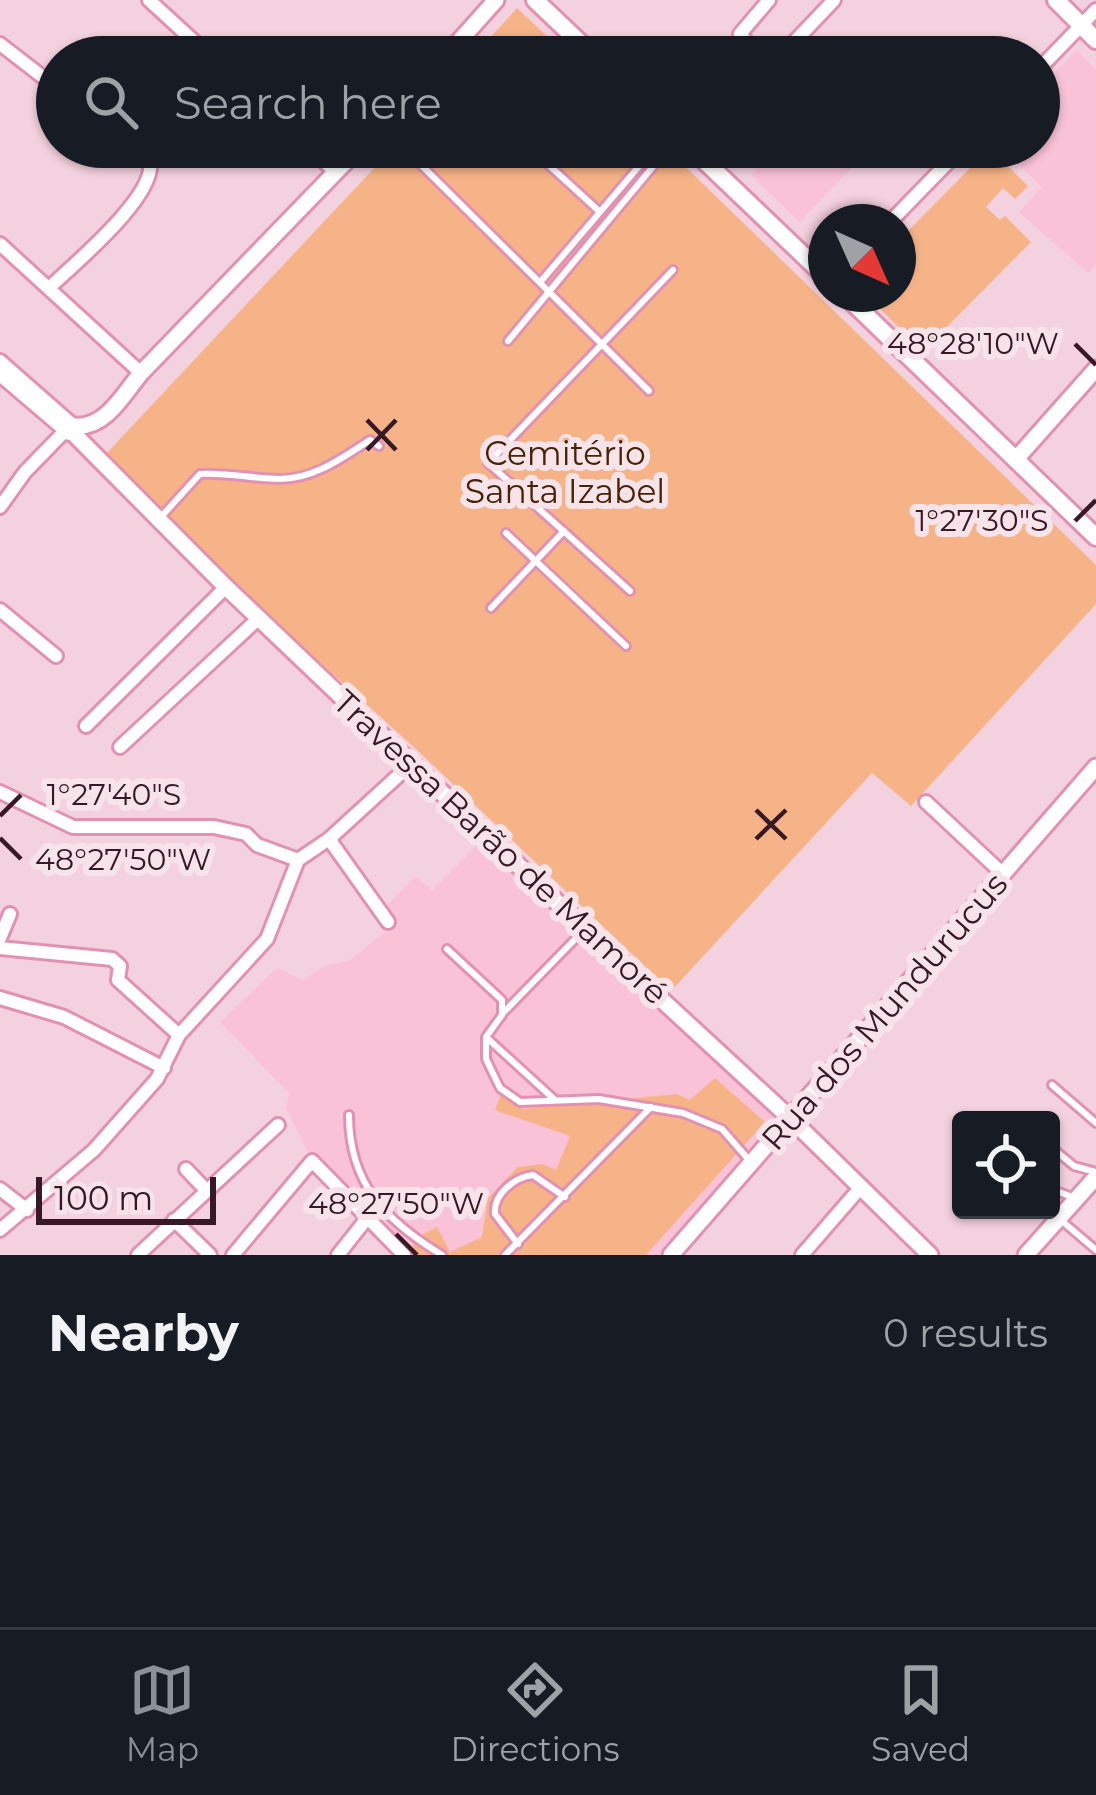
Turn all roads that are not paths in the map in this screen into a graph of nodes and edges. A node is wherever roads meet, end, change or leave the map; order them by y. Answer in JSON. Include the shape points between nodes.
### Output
{"nodes":[{"id":1,"x":149,"y":0,"type":"edge"},
{"id":2,"x":496,"y":0,"type":"edge"},
{"id":3,"x":535,"y":0,"type":"edge"},
{"id":4,"x":769,"y":0,"type":"edge"},
{"id":5,"x":835,"y":0,"type":"edge"},
{"id":6,"x":1056,"y":0,"type":"edge"},
{"id":7,"x":1096,"y":10,"type":"edge"},
{"id":8,"x":1082,"y":25,"type":"junction"},
{"id":9,"x":188,"y":36,"type":"edge"},
{"id":10,"x":464,"y":36,"type":"edge"},
{"id":11,"x":573,"y":36,"type":"edge"},
{"id":12,"x":742,"y":36,"type":"edge"},
{"id":13,"x":800,"y":36,"type":"edge"},
{"id":14,"x":1096,"y":40,"type":"edge"},
{"id":15,"x":0,"y":44,"type":"edge"},
{"id":16,"x":1060,"y":48,"type":"edge"},
{"id":17,"x":36,"y":72,"type":"edge"},
{"id":18,"x":151,"y":168,"type":"edge"},
{"id":19,"x":331,"y":168,"type":"edge"},
{"id":20,"x":339,"y":168,"type":"edge"},
{"id":21,"x":425,"y":168,"type":"edge"},
{"id":22,"x":552,"y":168,"type":"edge"},
{"id":23,"x":638,"y":168,"type":"edge"},
{"id":24,"x":652,"y":168,"type":"edge"},
{"id":25,"x":716,"y":168,"type":"edge"},
{"id":26,"x":943,"y":168,"type":"edge"},
{"id":27,"x":335,"y":172,"type":"junction"},
{"id":28,"x":908,"y":204,"type":"edge"},
{"id":29,"x":600,"y":212,"type":"junction"},
{"id":30,"x":0,"y":244,"type":"edge"},
{"id":31,"x":808,"y":257,"type":"edge"},
{"id":32,"x":673,"y":270,"type":"dead end"},
{"id":33,"x":541,"y":281,"type":"junction"},
{"id":34,"x":49,"y":288,"type":"junction"},
{"id":35,"x":549,"y":292,"type":"junction"},
{"id":36,"x":866,"y":312,"type":"edge"},
{"id":37,"x":508,"y":341,"type":"dead end"},
{"id":38,"x":603,"y":346,"type":"junction"},
{"id":39,"x":0,"y":361,"type":"edge"},
{"id":40,"x":1096,"y":369,"type":"edge"},
{"id":41,"x":141,"y":373,"type":"junction"},
{"id":42,"x":0,"y":375,"type":"edge"},
{"id":43,"x":649,"y":391,"type":"dead end"},
{"id":44,"x":109,"y":413,"type":"junction"},
{"id":45,"x":71,"y":431,"type":"junction"},
{"id":46,"x":380,"y":446,"type":"dead end"},
{"id":47,"x":1017,"y":458,"type":"junction"},
{"id":48,"x":100,"y":459,"type":"junction"},
{"id":49,"x":0,"y":507,"type":"edge"},
{"id":50,"x":158,"y":520,"type":"junction"},
{"id":51,"x":564,"y":531,"type":"junction"},
{"id":52,"x":506,"y":533,"type":"dead end"},
{"id":53,"x":1096,"y":537,"type":"edge"},
{"id":54,"x":535,"y":562,"type":"junction"},
{"id":55,"x":226,"y":587,"type":"junction"},
{"id":56,"x":630,"y":592,"type":"dead end"},
{"id":57,"x":491,"y":608,"type":"dead end"},
{"id":58,"x":0,"y":610,"type":"edge"},
{"id":59,"x":259,"y":618,"type":"junction"},
{"id":60,"x":626,"y":646,"type":"dead end"},
{"id":61,"x":56,"y":656,"type":"dead end"},
{"id":62,"x":86,"y":726,"type":"dead end"},
{"id":63,"x":120,"y":747,"type":"dead end"},
{"id":64,"x":411,"y":764,"type":"junction"},
{"id":65,"x":1096,"y":767,"type":"edge"},
{"id":66,"x":0,"y":792,"type":"edge"},
{"id":67,"x":926,"y":802,"type":"dead end"},
{"id":68,"x":329,"y":839,"type":"junction"},
{"id":69,"x":298,"y":860,"type":"junction"},
{"id":70,"x":1003,"y":874,"type":"junction"},
{"id":71,"x":10,"y":914,"type":"dead end"},
{"id":72,"x":388,"y":922,"type":"dead end"},
{"id":73,"x":585,"y":929,"type":"junction"},
{"id":74,"x":1,"y":932,"type":"edge"},
{"id":75,"x":0,"y":948,"type":"edge"},
{"id":76,"x":447,"y":950,"type":"dead end"},
{"id":77,"x":0,"y":998,"type":"edge"},
{"id":78,"x":502,"y":1015,"type":"junction"},
{"id":79,"x":179,"y":1035,"type":"junction"},
{"id":80,"x":486,"y":1037,"type":"junction"},
{"id":81,"x":164,"y":1068,"type":"junction"},
{"id":82,"x":1052,"y":1084,"type":"dead end"},
{"id":83,"x":555,"y":1100,"type":"junction"},
{"id":84,"x":651,"y":1107,"type":"junction"},
{"id":85,"x":349,"y":1115,"type":"dead end"},
{"id":86,"x":791,"y":1118,"type":"junction"},
{"id":87,"x":1096,"y":1123,"type":"edge"},
{"id":88,"x":278,"y":1124,"type":"dead end"},
{"id":89,"x":1060,"y":1154,"type":"edge"},
{"id":90,"x":751,"y":1162,"type":"junction"},
{"id":91,"x":186,"y":1169,"type":"dead end"},
{"id":92,"x":1096,"y":1174,"type":"edge"},
{"id":93,"x":861,"y":1187,"type":"junction"},
{"id":94,"x":0,"y":1189,"type":"edge"},
{"id":95,"x":205,"y":1189,"type":"junction"},
{"id":96,"x":1060,"y":1192,"type":"edge"},
{"id":97,"x":565,"y":1196,"type":"junction"},
{"id":98,"x":1077,"y":1199,"type":"junction"},
{"id":99,"x":27,"y":1210,"type":"junction"},
{"id":100,"x":368,"y":1217,"type":"junction"},
{"id":101,"x":1060,"y":1218,"type":"joint"},
{"id":102,"x":1059,"y":1219,"type":"edge"},
{"id":103,"x":174,"y":1220,"type":"junction"},
{"id":104,"x":0,"y":1230,"type":"edge"},
{"id":105,"x":518,"y":1244,"type":"junction"},
{"id":106,"x":1096,"y":1250,"type":"edge"},
{"id":107,"x":138,"y":1255,"type":"edge"},
{"id":108,"x":210,"y":1255,"type":"edge"},
{"id":109,"x":233,"y":1255,"type":"edge"},
{"id":110,"x":338,"y":1255,"type":"edge"},
{"id":111,"x":404,"y":1255,"type":"edge"},
{"id":112,"x":442,"y":1255,"type":"edge"},
{"id":113,"x":505,"y":1255,"type":"edge"},
{"id":114,"x":671,"y":1255,"type":"edge"},
{"id":115,"x":802,"y":1255,"type":"edge"},
{"id":116,"x":930,"y":1255,"type":"edge"},
{"id":117,"x":1026,"y":1255,"type":"edge"}],
"edges":[{"from":1,"to":9,"type":"street"},
{"from":2,"to":10,"type":"street"},
{"from":3,"to":11,"type":"main road"},
{"from":4,"to":12,"type":"street"},
{"from":5,"to":13,"type":"street"},
{"from":6,"to":8,"type":"main road"},
{"from":7,"to":8,"type":"street"},
{"from":8,"to":14,"type":"main road"},
{"from":8,"to":16,"type":"street"},
{"from":15,"to":17,"type":"street"},
{"from":18,"to":34,"type":"street","via":[[110,230]]},
{"from":19,"to":27,"type":"street"},
{"from":20,"to":27,"type":"street"},
{"from":21,"to":33,"type":"lane"},
{"from":22,"to":29,"type":"lane"},
{"from":23,"to":29,"type":"lane"},
{"from":24,"to":35,"type":"lane"},
{"from":25,"to":31,"type":"main road"},
{"from":26,"to":28,"type":"street"},
{"from":27,"to":41,"type":"street"},
{"from":29,"to":33,"type":"lane"},
{"from":30,"to":34,"type":"street"},
{"from":32,"to":38,"type":"lane"},
{"from":33,"to":35,"type":"lane"},
{"from":34,"to":41,"type":"street"},
{"from":35,"to":37,"type":"lane"},
{"from":35,"to":38,"type":"lane"},
{"from":36,"to":47,"type":"main road"},
{"from":38,"to":43,"type":"lane"},
{"from":38,"to":51,"type":"lane","via":[[488,463]]},
{"from":39,"to":45,"type":"street","name":"Travessa Barão de Mamoré"},
{"from":40,"to":47,"type":"street"},
{"from":41,"to":44,"type":"street"},
{"from":42,"to":45,"type":"street","name":"Travessa Barão de Mamoré"},
{"from":44,"to":45,"type":"street"},
{"from":44,"to":48,"type":"street"},
{"from":45,"to":48,"type":"street","name":"Travessa Barão de Mamoré"},
{"from":45,"to":49,"type":"street"},
{"from":46,"to":50,"type":"lane","via":[[370,440],[324,470],[284,479],[200,474]]},
{"from":47,"to":53,"type":"main road"},
{"from":48,"to":50,"type":"street","name":"Travessa Barão de Mamoré"},
{"from":50,"to":55,"type":"street","name":"Travessa Barão de Mamoré"},
{"from":51,"to":54,"type":"lane"},
{"from":51,"to":56,"type":"lane"},
{"from":52,"to":54,"type":"lane"},
{"from":54,"to":57,"type":"lane"},
{"from":54,"to":60,"type":"lane"},
{"from":55,"to":59,"type":"street","name":"Travessa Barão de Mamoré"},
{"from":55,"to":62,"type":"street"},
{"from":58,"to":61,"type":"street"},
{"from":59,"to":63,"type":"street"},
{"from":59,"to":64,"type":"street","name":"Travessa Barão de Mamoré"},
{"from":64,"to":68,"type":"street"},
{"from":64,"to":73,"type":"street","name":"Travessa Barão de Mamoré"},
{"from":65,"to":70,"type":"street","name":"Rua dos Mundurucus"},
{"from":66,"to":69,"type":"street","via":[[73,826],[214,826]]},
{"from":67,"to":70,"type":"street"},
{"from":68,"to":69,"type":"street"},
{"from":68,"to":72,"type":"street"},
{"from":69,"to":79,"type":"street","via":[[267,939]]},
{"from":70,"to":86,"type":"street","name":"Rua dos Mundurucus"},
{"from":71,"to":74,"type":"street"},
{"from":73,"to":78,"type":"lane"},
{"from":73,"to":86,"type":"street","name":"Travessa Barão de Mamoré"},
{"from":75,"to":79,"type":"street","via":[[112,959],[118,980]]},
{"from":76,"to":78,"type":"lane","via":[[502,1000]]},
{"from":77,"to":81,"type":"street","via":[[64,1017]]},
{"from":78,"to":80,"type":"lane"},
{"from":79,"to":81,"type":"street"},
{"from":80,"to":83,"type":"lane"},
{"from":80,"to":83,"type":"lane","via":[[500,1088],[532,1105]]},
{"from":81,"to":99,"type":"street","via":[[94,1150]]},
{"from":82,"to":87,"type":"lane"},
{"from":83,"to":84,"type":"lane"},
{"from":84,"to":90,"type":"lane","via":[[722,1129]]},
{"from":84,"to":97,"type":"lane"},
{"from":85,"to":112,"type":"lane","via":[[349,1146],[376,1201]]},
{"from":86,"to":90,"type":"street","name":"Rua dos Mundurucus"},
{"from":86,"to":93,"type":"street","name":"Travessa Barão de Mamoré"},
{"from":88,"to":95,"type":"street"},
{"from":89,"to":92,"type":"lane"},
{"from":90,"to":114,"type":"street","name":"Rua dos Mundurucus"},
{"from":91,"to":95,"type":"street"},
{"from":92,"to":98,"type":"street"},
{"from":93,"to":115,"type":"street"},
{"from":93,"to":116,"type":"street","name":"Travessa Barão de Mamoré"},
{"from":94,"to":99,"type":"street"},
{"from":95,"to":103,"type":"street"},
{"from":96,"to":98,"type":"lane"},
{"from":97,"to":105,"type":"lane"},
{"from":97,"to":105,"type":"lane","via":[[526,1175],[498,1197],[495,1214]]},
{"from":98,"to":101,"type":"street"},
{"from":99,"to":104,"type":"street"},
{"from":100,"to":109,"type":"street","via":[[312,1161]]},
{"from":100,"to":110,"type":"street"},
{"from":100,"to":111,"type":"street"},
{"from":101,"to":106,"type":"lane"},
{"from":102,"to":117,"type":"street"},
{"from":103,"to":107,"type":"street"},
{"from":103,"to":108,"type":"street"},
{"from":105,"to":113,"type":"lane"}]}
